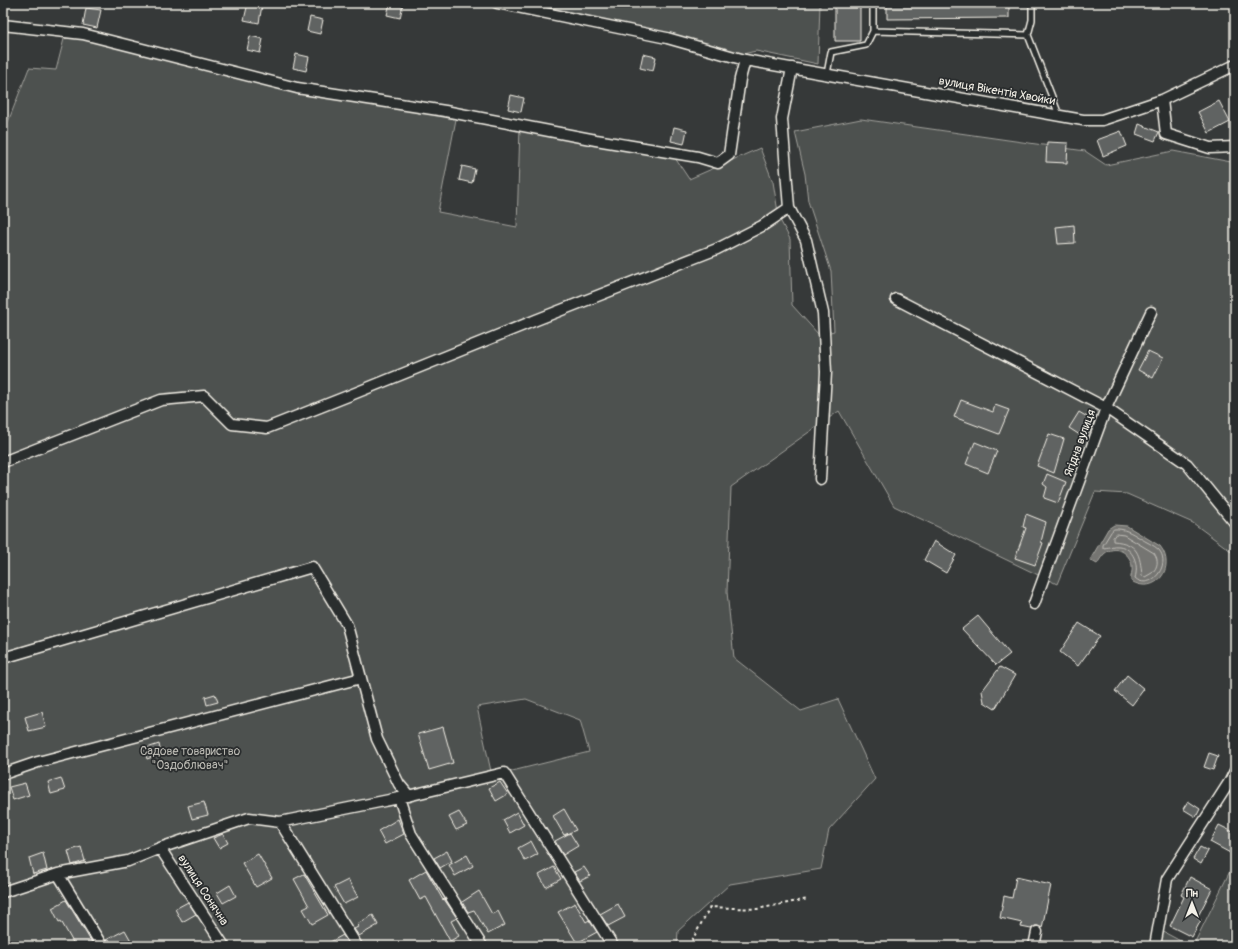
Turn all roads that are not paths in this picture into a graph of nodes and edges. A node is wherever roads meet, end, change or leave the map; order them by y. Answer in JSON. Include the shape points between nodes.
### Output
{"nodes":[{"id":1,"x":497,"y":3,"type":"edge"},
{"id":2,"x":873,"y":3,"type":"edge"},
{"id":3,"x":1032,"y":3,"type":"edge"},
{"id":4,"x":3,"y":25,"type":"edge"},
{"id":5,"x":873,"y":31,"type":"junction"},
{"id":6,"x":1028,"y":35,"type":"junction"},
{"id":7,"x":745,"y":60,"type":"junction"},
{"id":8,"x":1235,"y":65,"type":"edge"},
{"id":9,"x":792,"y":68,"type":"junction"},
{"id":10,"x":827,"y":74,"type":"junction"},
{"id":11,"x":1162,"y":100,"type":"junction"},
{"id":12,"x":1059,"y":116,"type":"junction"},
{"id":13,"x":1235,"y":147,"type":"edge"},
{"id":14,"x":789,"y":208,"type":"junction"},
{"id":15,"x":896,"y":299,"type":"dead end"},
{"id":16,"x":1151,"y":312,"type":"dead end"},
{"id":17,"x":1106,"y":408,"type":"junction"},
{"id":18,"x":3,"y":462,"type":"edge"},
{"id":19,"x":820,"y":479,"type":"dead end"},
{"id":20,"x":1235,"y":523,"type":"edge"},
{"id":21,"x":1034,"y":604,"type":"dead end"},
{"id":22,"x":3,"y":658,"type":"edge"},
{"id":23,"x":361,"y":678,"type":"junction"},
{"id":24,"x":1235,"y":771,"type":"edge"},
{"id":25,"x":3,"y":774,"type":"edge"},
{"id":26,"x":404,"y":797,"type":"junction"},
{"id":27,"x":280,"y":822,"type":"junction"},
{"id":28,"x":160,"y":848,"type":"junction"},
{"id":29,"x":58,"y":874,"type":"junction"},
{"id":30,"x":3,"y":892,"type":"edge"},
{"id":31,"x":1038,"y":932,"type":"dead end"},
{"id":32,"x":102,"y":946,"type":"edge"},
{"id":33,"x":224,"y":946,"type":"edge"},
{"id":34,"x":357,"y":946,"type":"edge"},
{"id":35,"x":482,"y":946,"type":"edge"},
{"id":36,"x":613,"y":946,"type":"edge"},
{"id":37,"x":1034,"y":946,"type":"edge"},
{"id":38,"x":1155,"y":946,"type":"edge"}],
"edges":[{"from":1,"to":7,"type":"street","name":"вулиця Вікентія Хвойки","via":[[667,38]]},
{"from":2,"to":5,"type":"lane"},
{"from":3,"to":6,"type":"lane","via":[[1032,20]]},
{"from":4,"to":7,"type":"street","via":[[83,34],[297,88],[698,157],[718,163],[729,155]]},
{"from":5,"to":6,"type":"lane"},
{"from":5,"to":10,"type":"lane","via":[[866,45],[831,52]]},
{"from":6,"to":12,"type":"lane"},
{"from":7,"to":9,"type":"street","name":"вулиця Вікентія Хвойки"},
{"from":8,"to":11,"type":"street","name":"вулиця Вікентія Хвойки"},
{"from":9,"to":10,"type":"street","name":"вулиця Вікентія Хвойки"},
{"from":9,"to":14,"type":"street","via":[[782,119]]},
{"from":10,"to":12,"type":"street","name":"вулиця Вікентія Хвойки"},
{"from":11,"to":12,"type":"street","name":"вулиця Вікентія Хвойки","via":[[1102,120]]},
{"from":11,"to":13,"type":"street","via":[[1166,134],[1210,148]]},
{"from":14,"to":18,"type":"street","via":[[762,226],[717,249],[267,428],[232,424],[204,396],[161,400]]},
{"from":14,"to":19,"type":"street","via":[[806,240],[823,313],[826,372]]},
{"from":15,"to":17,"type":"street"},
{"from":16,"to":17,"type":"street"},
{"from":17,"to":20,"type":"street","name":"Ягідна вулиця","via":[[1187,464]]},
{"from":17,"to":21,"type":"street","name":"Ягідна вулиця"},
{"from":22,"to":23,"type":"street","via":[[312,567],[347,625]]},
{"from":23,"to":25,"type":"street","via":[[38,762]]},
{"from":23,"to":26,"type":"street","via":[[377,739]]},
{"from":24,"to":38,"type":"street","via":[[1167,879]]},
{"from":26,"to":27,"type":"street"},
{"from":26,"to":35,"type":"street","via":[[411,834]]},
{"from":26,"to":36,"type":"street","via":[[504,773]]},
{"from":27,"to":28,"type":"street","via":[[249,818]]},
{"from":27,"to":34,"type":"street"},
{"from":28,"to":29,"type":"street","via":[[128,862]]},
{"from":28,"to":33,"type":"street","name":"вулиця Сонячна"},
{"from":29,"to":30,"type":"street"},
{"from":29,"to":32,"type":"street"},
{"from":31,"to":37,"type":"street"}]}
